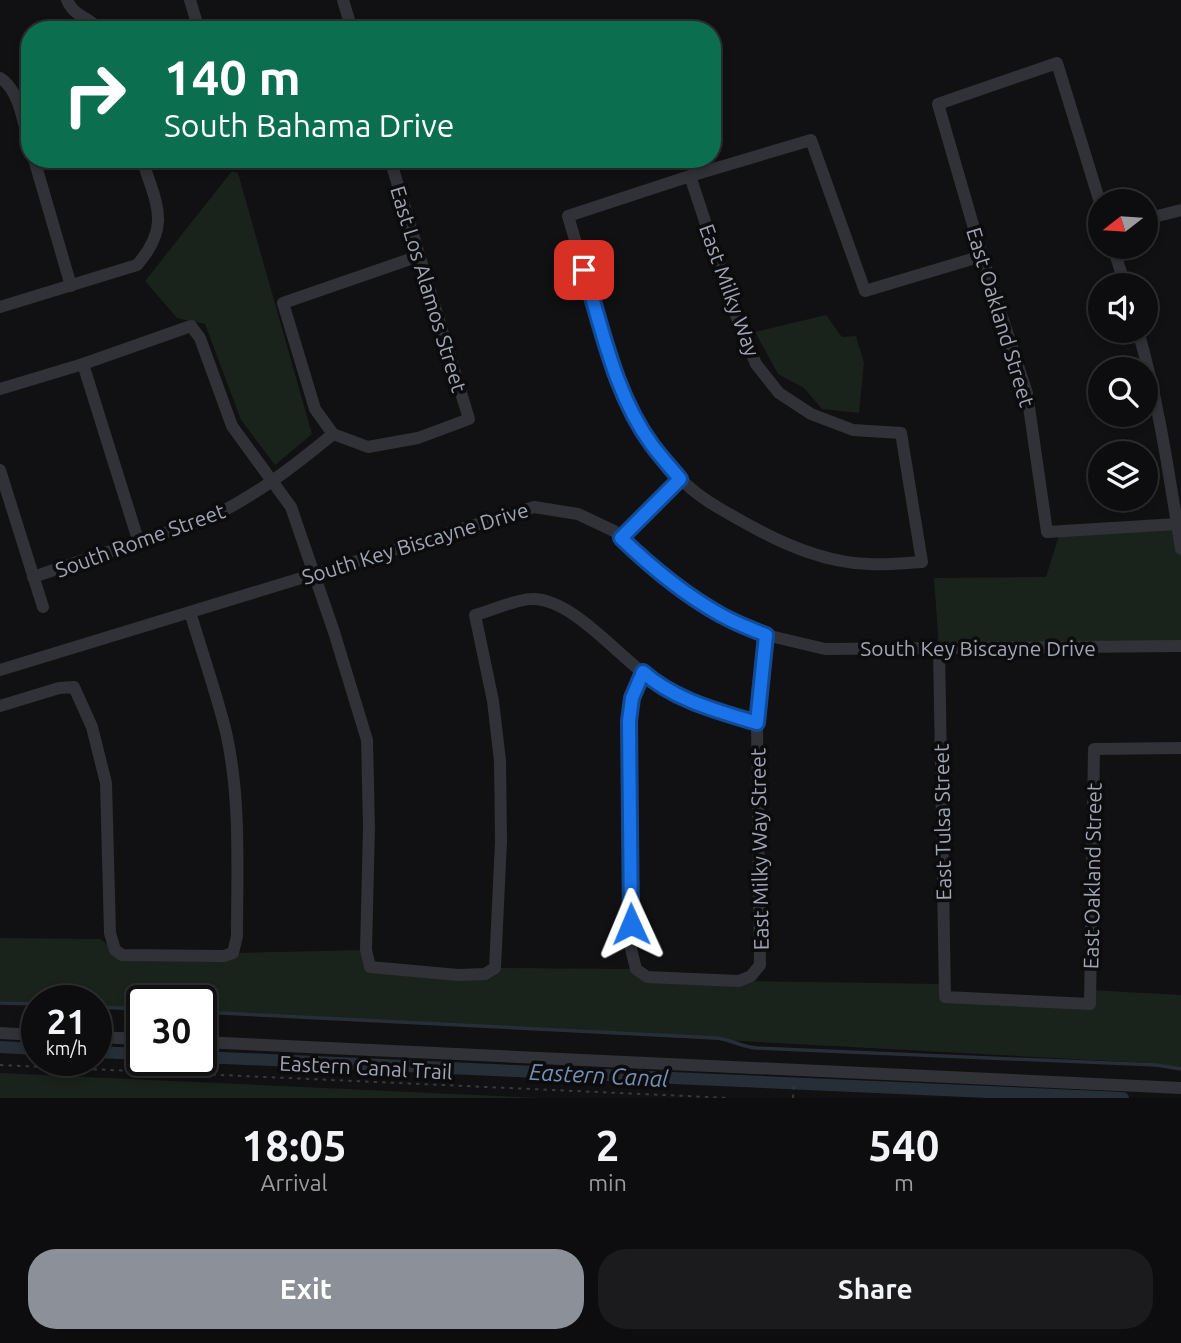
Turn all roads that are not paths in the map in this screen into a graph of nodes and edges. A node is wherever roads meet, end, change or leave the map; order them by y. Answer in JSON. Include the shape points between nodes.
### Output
{"nodes":[{"id":1,"x":67,"y":0,"type":"edge"},
{"id":2,"x":190,"y":0,"type":"edge"},
{"id":3,"x":343,"y":0,"type":"edge"},
{"id":4,"x":88,"y":21,"type":"edge"},
{"id":5,"x":196,"y":21,"type":"edge"},
{"id":6,"x":349,"y":21,"type":"edge"},
{"id":7,"x":0,"y":78,"type":"edge"},
{"id":8,"x":21,"y":116,"type":"edge"},
{"id":9,"x":721,"y":167,"type":"edge"},
{"id":10,"x":37,"y":168,"type":"edge"},
{"id":11,"x":145,"y":168,"type":"edge"},
{"id":12,"x":393,"y":168,"type":"edge"},
{"id":13,"x":717,"y":168,"type":"edge"},
{"id":14,"x":690,"y":176,"type":"junction"},
{"id":15,"x":1096,"y":189,"type":"edge"},
{"id":16,"x":1181,"y":210,"type":"edge"},
{"id":17,"x":1158,"y":216,"type":"edge"},
{"id":18,"x":419,"y":256,"type":"junction"},
{"id":19,"x":982,"y":256,"type":"junction"},
{"id":20,"x":71,"y":286,"type":"junction"},
{"id":21,"x":0,"y":307,"type":"edge"},
{"id":22,"x":1142,"y":343,"type":"edge"},
{"id":23,"x":83,"y":364,"type":"junction"},
{"id":24,"x":0,"y":389,"type":"edge"},
{"id":25,"x":334,"y":434,"type":"junction"},
{"id":26,"x":0,"y":470,"type":"edge"},
{"id":27,"x":680,"y":479,"type":"junction"},
{"id":28,"x":274,"y":482,"type":"junction"},
{"id":29,"x":1177,"y":524,"type":"junction"},
{"id":30,"x":621,"y":538,"type":"junction"},
{"id":31,"x":139,"y":543,"type":"junction"},
{"id":32,"x":1181,"y":549,"type":"edge"},
{"id":33,"x":313,"y":573,"type":"junction"},
{"id":34,"x":33,"y":577,"type":"junction"},
{"id":35,"x":43,"y":607,"type":"dead end"},
{"id":36,"x":190,"y":612,"type":"junction"},
{"id":37,"x":766,"y":635,"type":"junction"},
{"id":38,"x":1181,"y":646,"type":"edge"},
{"id":39,"x":939,"y":648,"type":"junction"},
{"id":40,"x":0,"y":670,"type":"edge"},
{"id":41,"x":643,"y":672,"type":"junction"},
{"id":42,"x":0,"y":706,"type":"edge"},
{"id":43,"x":757,"y":723,"type":"junction"},
{"id":44,"x":1181,"y":748,"type":"edge"},
{"id":45,"x":1090,"y":1004,"type":"joint"},
{"id":46,"x":0,"y":1033,"type":"edge"},
{"id":47,"x":21,"y":1034,"type":"edge"},
{"id":48,"x":217,"y":1043,"type":"edge"},
{"id":49,"x":1181,"y":1088,"type":"edge"}],
"edges":[{"from":1,"to":4,"type":"street","via":[[74,13]]},
{"from":2,"to":5,"type":"street"},
{"from":3,"to":6,"type":"street"},
{"from":7,"to":8,"type":"street","via":[[10,86]]},
{"from":9,"to":19,"type":"street","via":[[811,140],[865,291]]},
{"from":10,"to":20,"type":"street"},
{"from":11,"to":20,"type":"street","via":[[160,224],[150,247],[137,265]]},
{"from":12,"to":18,"type":"street","name":"East Los Alamos Street"},
{"from":13,"to":14,"type":"street"},
{"from":14,"to":27,"type":"street","via":[[568,216],[617,376],[652,444]]},
{"from":14,"to":27,"type":"street","name":"East Milky Way","via":[[756,364],[779,393],[811,414],[853,430],[901,433],[922,562],[867,565],[818,555],[774,539],[714,506]]},
{"from":15,"to":19,"type":"street","name":"East Oakland Street","via":[[1057,63],[939,104]]},
{"from":16,"to":17,"type":"street"},
{"from":18,"to":25,"type":"street","via":[[283,303],[315,409]]},
{"from":18,"to":25,"type":"street","name":"East Los Alamos Street","via":[[469,419],[418,438],[368,447]]},
{"from":19,"to":29,"type":"street","name":"East Oakland Street","via":[[1027,393],[1047,532]]},
{"from":20,"to":21,"type":"street"},
{"from":22,"to":29,"type":"street","via":[[1165,439]]},
{"from":23,"to":24,"type":"street"},
{"from":23,"to":28,"type":"street","via":[[191,326],[200,338],[232,425]]},
{"from":23,"to":31,"type":"street"},
{"from":25,"to":28,"type":"street","name":"South Rome Street"},
{"from":26,"to":34,"type":"street"},
{"from":27,"to":30,"type":"street"},
{"from":28,"to":31,"type":"street","name":"South Rome Street","via":[[208,519]]},
{"from":28,"to":33,"type":"street","via":[[291,507]]},
{"from":29,"to":32,"type":"street"},
{"from":30,"to":33,"type":"street","name":"South Key Biscayne Drive","via":[[578,514],[534,507]]},
{"from":30,"to":37,"type":"street","name":"South Key Biscayne Drive","via":[[712,610]]},
{"from":31,"to":34,"type":"street","name":"South Rome Street"},
{"from":33,"to":36,"type":"street","name":"South Key Biscayne Drive"},
{"from":33,"to":41,"type":"street","via":[[367,740],[366,950],[370,967],[458,975],[485,974],[495,968],[500,774],[493,701],[475,615],[531,599],[555,603]]},
{"from":34,"to":35,"type":"street"},
{"from":36,"to":40,"type":"street","name":"South Key Biscayne Drive"},
{"from":36,"to":42,"type":"street","via":[[226,732],[232,773],[237,813],[237,936],[233,953],[122,955],[115,950],[110,933],[106,783],[92,727],[74,687]]},
{"from":37,"to":39,"type":"street","name":"South Key Biscayne Drive","via":[[825,649]]},
{"from":37,"to":43,"type":"street","name":"East Milky Way Street"},
{"from":38,"to":39,"type":"street","name":"South Key Biscayne Drive"},
{"from":39,"to":45,"type":"street","name":"East Tulsa Street","via":[[945,997]]},
{"from":41,"to":43,"type":"street","via":[[699,705]]},
{"from":41,"to":43,"type":"street","name":"East Milky Way Street","via":[[629,721],[631,949],[636,969],[647,977],[739,981],[760,965]]},
{"from":44,"to":45,"type":"street","name":"East Oakland Street","via":[[1094,749]]},
{"from":46,"to":47,"type":"street"},
{"from":48,"to":49,"type":"street"}]}
